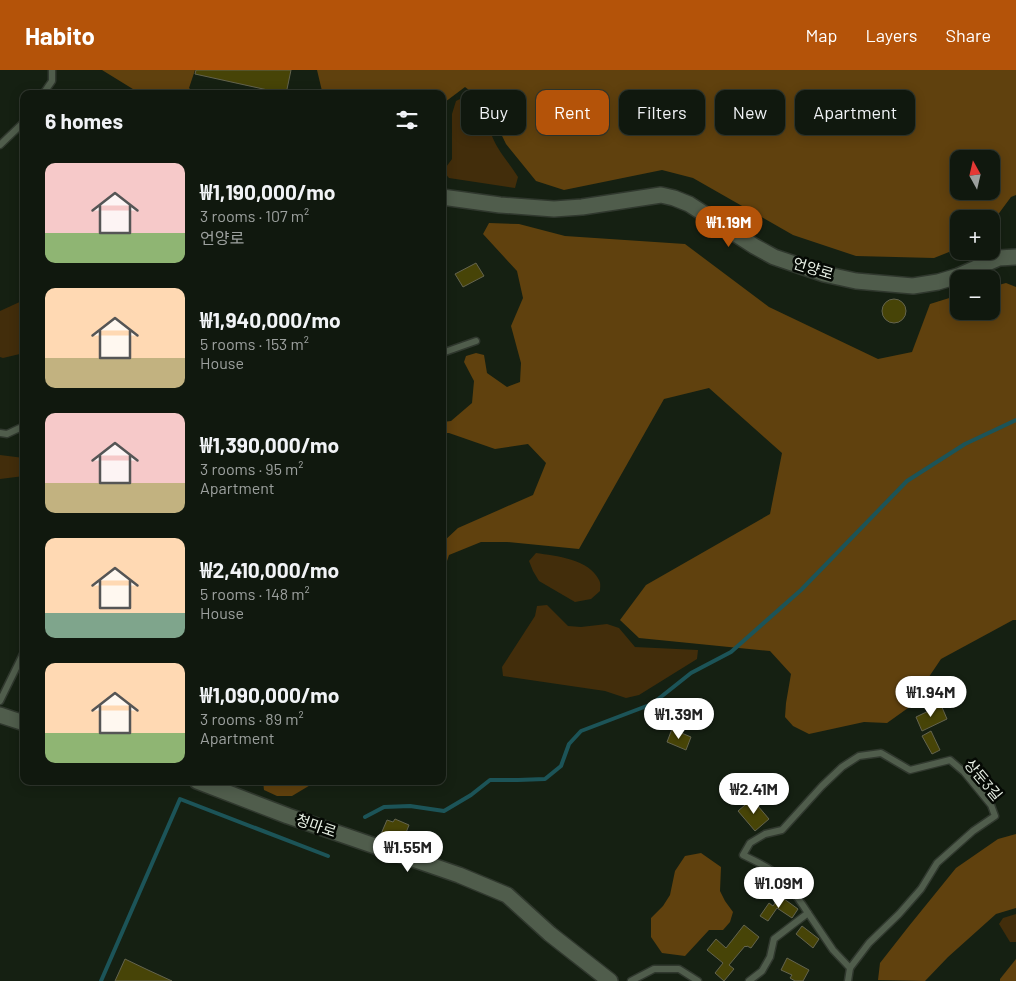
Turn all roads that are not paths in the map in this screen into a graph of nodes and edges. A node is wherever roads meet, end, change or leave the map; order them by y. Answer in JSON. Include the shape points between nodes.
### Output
{"nodes":[{"id":1,"x":52,"y":70,"type":"edge"},
{"id":2,"x":46,"y":90,"type":"edge"},
{"id":3,"x":20,"y":126,"type":"edge"},
{"id":4,"x":0,"y":145,"type":"edge"},
{"id":5,"x":446,"y":197,"type":"edge"},
{"id":6,"x":1016,"y":256,"type":"edge"},
{"id":7,"x":476,"y":341,"type":"dead end"},
{"id":8,"x":446,"y":352,"type":"edge"},
{"id":9,"x":20,"y":428,"type":"edge"},
{"id":10,"x":0,"y":433,"type":"edge"},
{"id":11,"x":20,"y":660,"type":"edge"},
{"id":12,"x":0,"y":701,"type":"edge"},
{"id":13,"x":0,"y":715,"type":"edge"},
{"id":14,"x":20,"y":722,"type":"edge"},
{"id":15,"x":207,"y":785,"type":"edge"},
{"id":16,"x":808,"y":913,"type":"junction"},
{"id":17,"x":850,"y":968,"type":"junction"},
{"id":18,"x":610,"y":981,"type":"edge"},
{"id":19,"x":631,"y":981,"type":"edge"},
{"id":20,"x":698,"y":981,"type":"edge"},
{"id":21,"x":749,"y":981,"type":"edge"},
{"id":22,"x":848,"y":981,"type":"edge"}],
"edges":[{"from":1,"to":2,"type":"lane","via":[[52,80]]},
{"from":3,"to":4,"type":"lane"},
{"from":5,"to":6,"type":"street","name":"언양로","via":[[500,206],[554,209],[661,195],[690,204],[774,257],[856,281],[913,286],[938,282],[999,258]]},
{"from":7,"to":8,"type":"lane"},
{"from":9,"to":10,"type":"lane","via":[[7,434]]},
{"from":11,"to":12,"type":"lane"},
{"from":13,"to":14,"type":"street"},
{"from":15,"to":18,"type":"street","name":"청마로","via":[[507,895]]},
{"from":16,"to":17,"type":"lane","via":[[833,950]]},
{"from":16,"to":17,"type":"lane","name":"상둔3길","via":[[782,880],[742,855],[750,843],[765,834],[782,830],[822,786],[859,756],[881,753],[910,770],[950,760],[991,805],[995,816],[937,863],[921,889],[869,942]]},
{"from":16,"to":21,"type":"lane","via":[[774,940],[762,971]]},
{"from":17,"to":22,"type":"lane","name":"상둔3길"},
{"from":19,"to":20,"type":"lane","via":[[654,969],[679,969]]}]}
